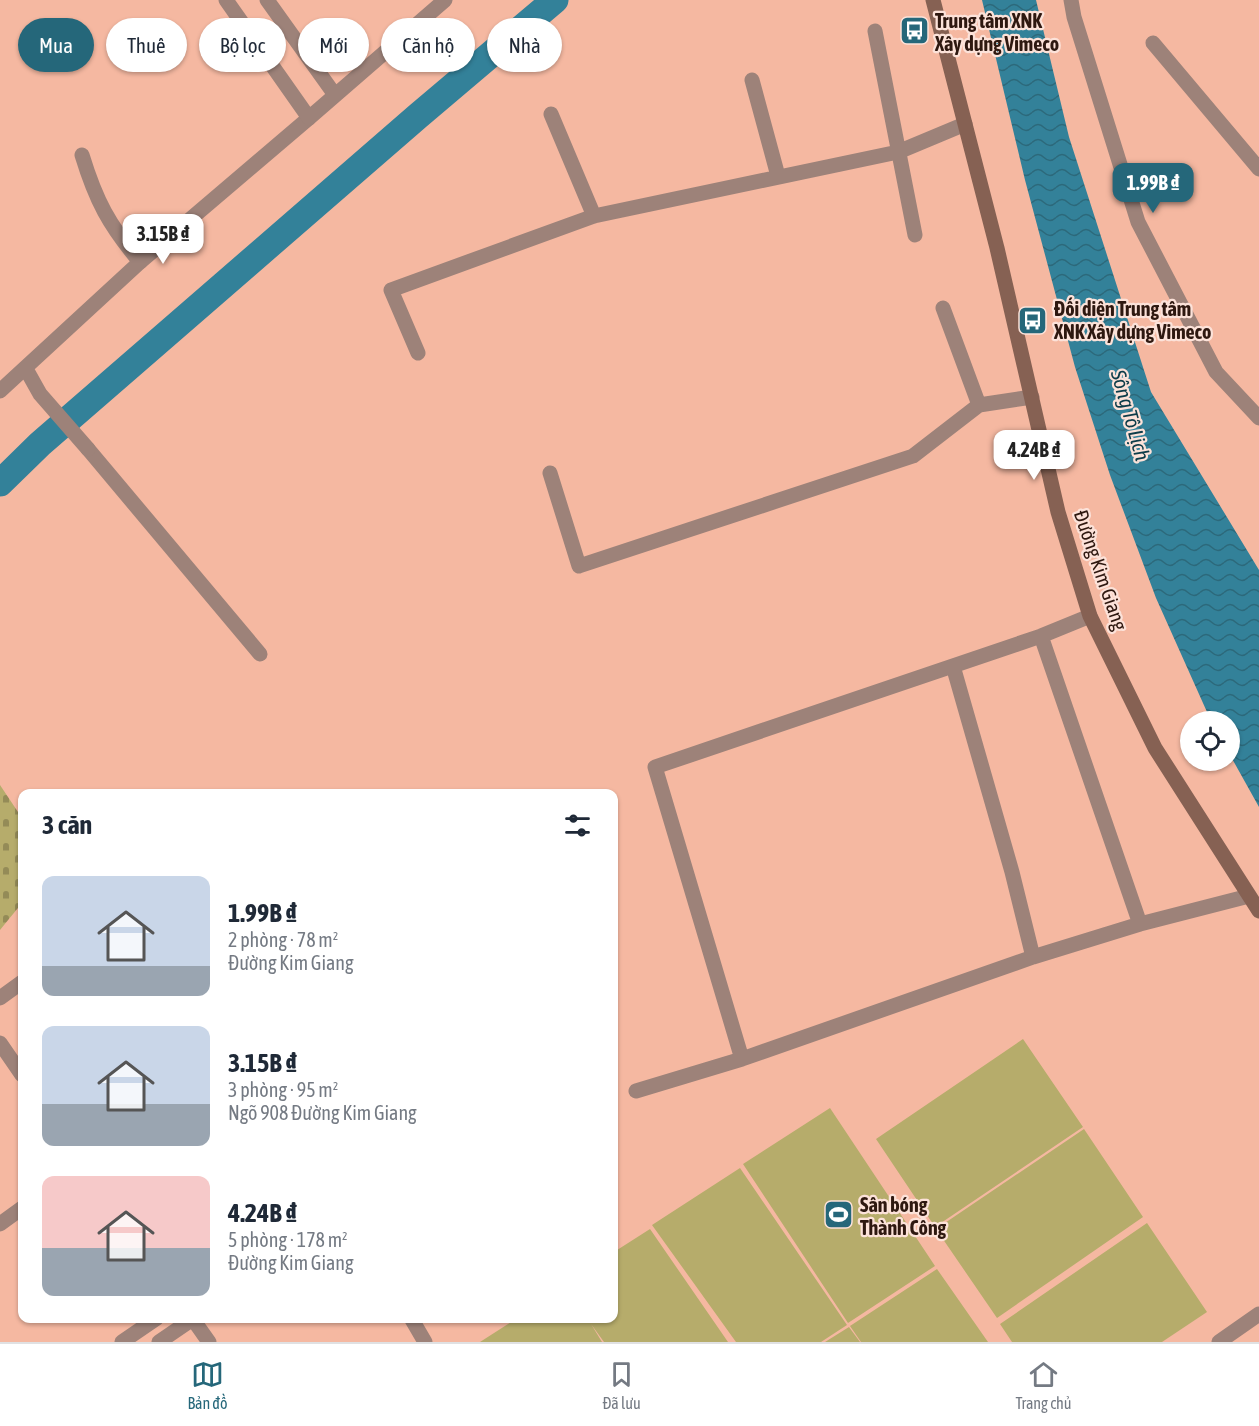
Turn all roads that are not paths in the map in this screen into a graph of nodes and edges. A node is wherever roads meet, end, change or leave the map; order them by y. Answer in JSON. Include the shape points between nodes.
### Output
{"nodes":[{"id":1,"x":226,"y":0,"type":"edge"},
{"id":2,"x":267,"y":0,"type":"edge"},
{"id":3,"x":446,"y":0,"type":"edge"},
{"id":4,"x":933,"y":0,"type":"edge"},
{"id":5,"x":1071,"y":0,"type":"edge"},
{"id":6,"x":875,"y":31,"type":"dead end"},
{"id":7,"x":1153,"y":43,"type":"dead end"},
{"id":8,"x":752,"y":80,"type":"dead end"},
{"id":9,"x":335,"y":95,"type":"junction"},
{"id":10,"x":551,"y":114,"type":"dead end"},
{"id":11,"x":309,"y":118,"type":"junction"},
{"id":12,"x":965,"y":124,"type":"junction"},
{"id":13,"x":898,"y":152,"type":"junction"},
{"id":14,"x":82,"y":154,"type":"dead end"},
{"id":15,"x":1259,"y":169,"type":"edge"},
{"id":16,"x":778,"y":176,"type":"junction"},
{"id":17,"x":594,"y":216,"type":"junction"},
{"id":18,"x":915,"y":235,"type":"dead end"},
{"id":19,"x":140,"y":262,"type":"junction"},
{"id":20,"x":943,"y":308,"type":"dead end"},
{"id":21,"x":418,"y":353,"type":"dead end"},
{"id":22,"x":26,"y":369,"type":"junction"},
{"id":23,"x":0,"y":391,"type":"edge"},
{"id":24,"x":1032,"y":397,"type":"junction"},
{"id":25,"x":979,"y":405,"type":"junction"},
{"id":26,"x":1259,"y":418,"type":"edge"},
{"id":27,"x":550,"y":473,"type":"dead end"},
{"id":28,"x":1090,"y":616,"type":"junction"},
{"id":29,"x":1041,"y":636,"type":"junction"},
{"id":30,"x":260,"y":654,"type":"dead end"},
{"id":31,"x":953,"y":666,"type":"junction"},
{"id":32,"x":1249,"y":896,"type":"junction"},
{"id":33,"x":1259,"y":911,"type":"edge"},
{"id":34,"x":1140,"y":924,"type":"junction"},
{"id":35,"x":1033,"y":957,"type":"junction"},
{"id":36,"x":18,"y":985,"type":"edge"},
{"id":37,"x":0,"y":998,"type":"edge"},
{"id":38,"x":0,"y":1043,"type":"edge"},
{"id":39,"x":742,"y":1059,"type":"junction"},
{"id":40,"x":18,"y":1069,"type":"edge"},
{"id":41,"x":636,"y":1091,"type":"dead end"},
{"id":42,"x":18,"y":1211,"type":"edge"},
{"id":43,"x":0,"y":1224,"type":"edge"},
{"id":44,"x":1259,"y":1314,"type":"edge"},
{"id":45,"x":150,"y":1323,"type":"edge"},
{"id":46,"x":187,"y":1323,"type":"edge"},
{"id":47,"x":196,"y":1323,"type":"edge"},
{"id":48,"x":414,"y":1323,"type":"edge"},
{"id":49,"x":122,"y":1342,"type":"edge"},
{"id":50,"x":159,"y":1342,"type":"edge"},
{"id":51,"x":209,"y":1342,"type":"edge"},
{"id":52,"x":425,"y":1342,"type":"edge"},
{"id":53,"x":1219,"y":1342,"type":"edge"}],
"edges":[{"from":1,"to":11,"type":"street"},
{"from":2,"to":9,"type":"street"},
{"from":3,"to":9,"type":"street"},
{"from":4,"to":12,"type":"main road","name":"Đường Kim Giang"},
{"from":5,"to":26,"type":"street","via":[[1138,222],[1216,372]]},
{"from":6,"to":13,"type":"street"},
{"from":7,"to":15,"type":"street"},
{"from":8,"to":16,"type":"street"},
{"from":9,"to":11,"type":"street"},
{"from":10,"to":17,"type":"street"},
{"from":11,"to":19,"type":"street"},
{"from":12,"to":13,"type":"street"},
{"from":12,"to":24,"type":"main road","name":"Đường Kim Giang"},
{"from":13,"to":16,"type":"street"},
{"from":13,"to":18,"type":"street"},
{"from":14,"to":19,"type":"street","via":[[102,208],[117,235]]},
{"from":16,"to":17,"type":"street"},
{"from":17,"to":21,"type":"street","via":[[391,290]]},
{"from":19,"to":22,"type":"street"},
{"from":20,"to":25,"type":"street"},
{"from":22,"to":23,"type":"street"},
{"from":22,"to":30,"type":"street","via":[[40,394]]},
{"from":24,"to":25,"type":"street"},
{"from":24,"to":28,"type":"main road","name":"Đường Kim Giang","via":[[1058,512]]},
{"from":25,"to":27,"type":"street","via":[[913,456],[579,566]]},
{"from":28,"to":29,"type":"street"},
{"from":28,"to":32,"type":"main road","name":"Đường Kim Giang","via":[[1155,748]]},
{"from":29,"to":31,"type":"street"},
{"from":29,"to":34,"type":"street"},
{"from":31,"to":35,"type":"street"},
{"from":31,"to":39,"type":"street","via":[[656,767]]},
{"from":32,"to":33,"type":"main road","name":"Đường Kim Giang"},
{"from":32,"to":34,"type":"street"},
{"from":34,"to":35,"type":"street"},
{"from":35,"to":39,"type":"street"},
{"from":36,"to":37,"type":"street"},
{"from":38,"to":40,"type":"street"},
{"from":39,"to":41,"type":"street"},
{"from":42,"to":43,"type":"street"},
{"from":44,"to":53,"type":"street"},
{"from":45,"to":49,"type":"street"},
{"from":46,"to":50,"type":"street"},
{"from":47,"to":51,"type":"street"},
{"from":48,"to":52,"type":"street"}]}
